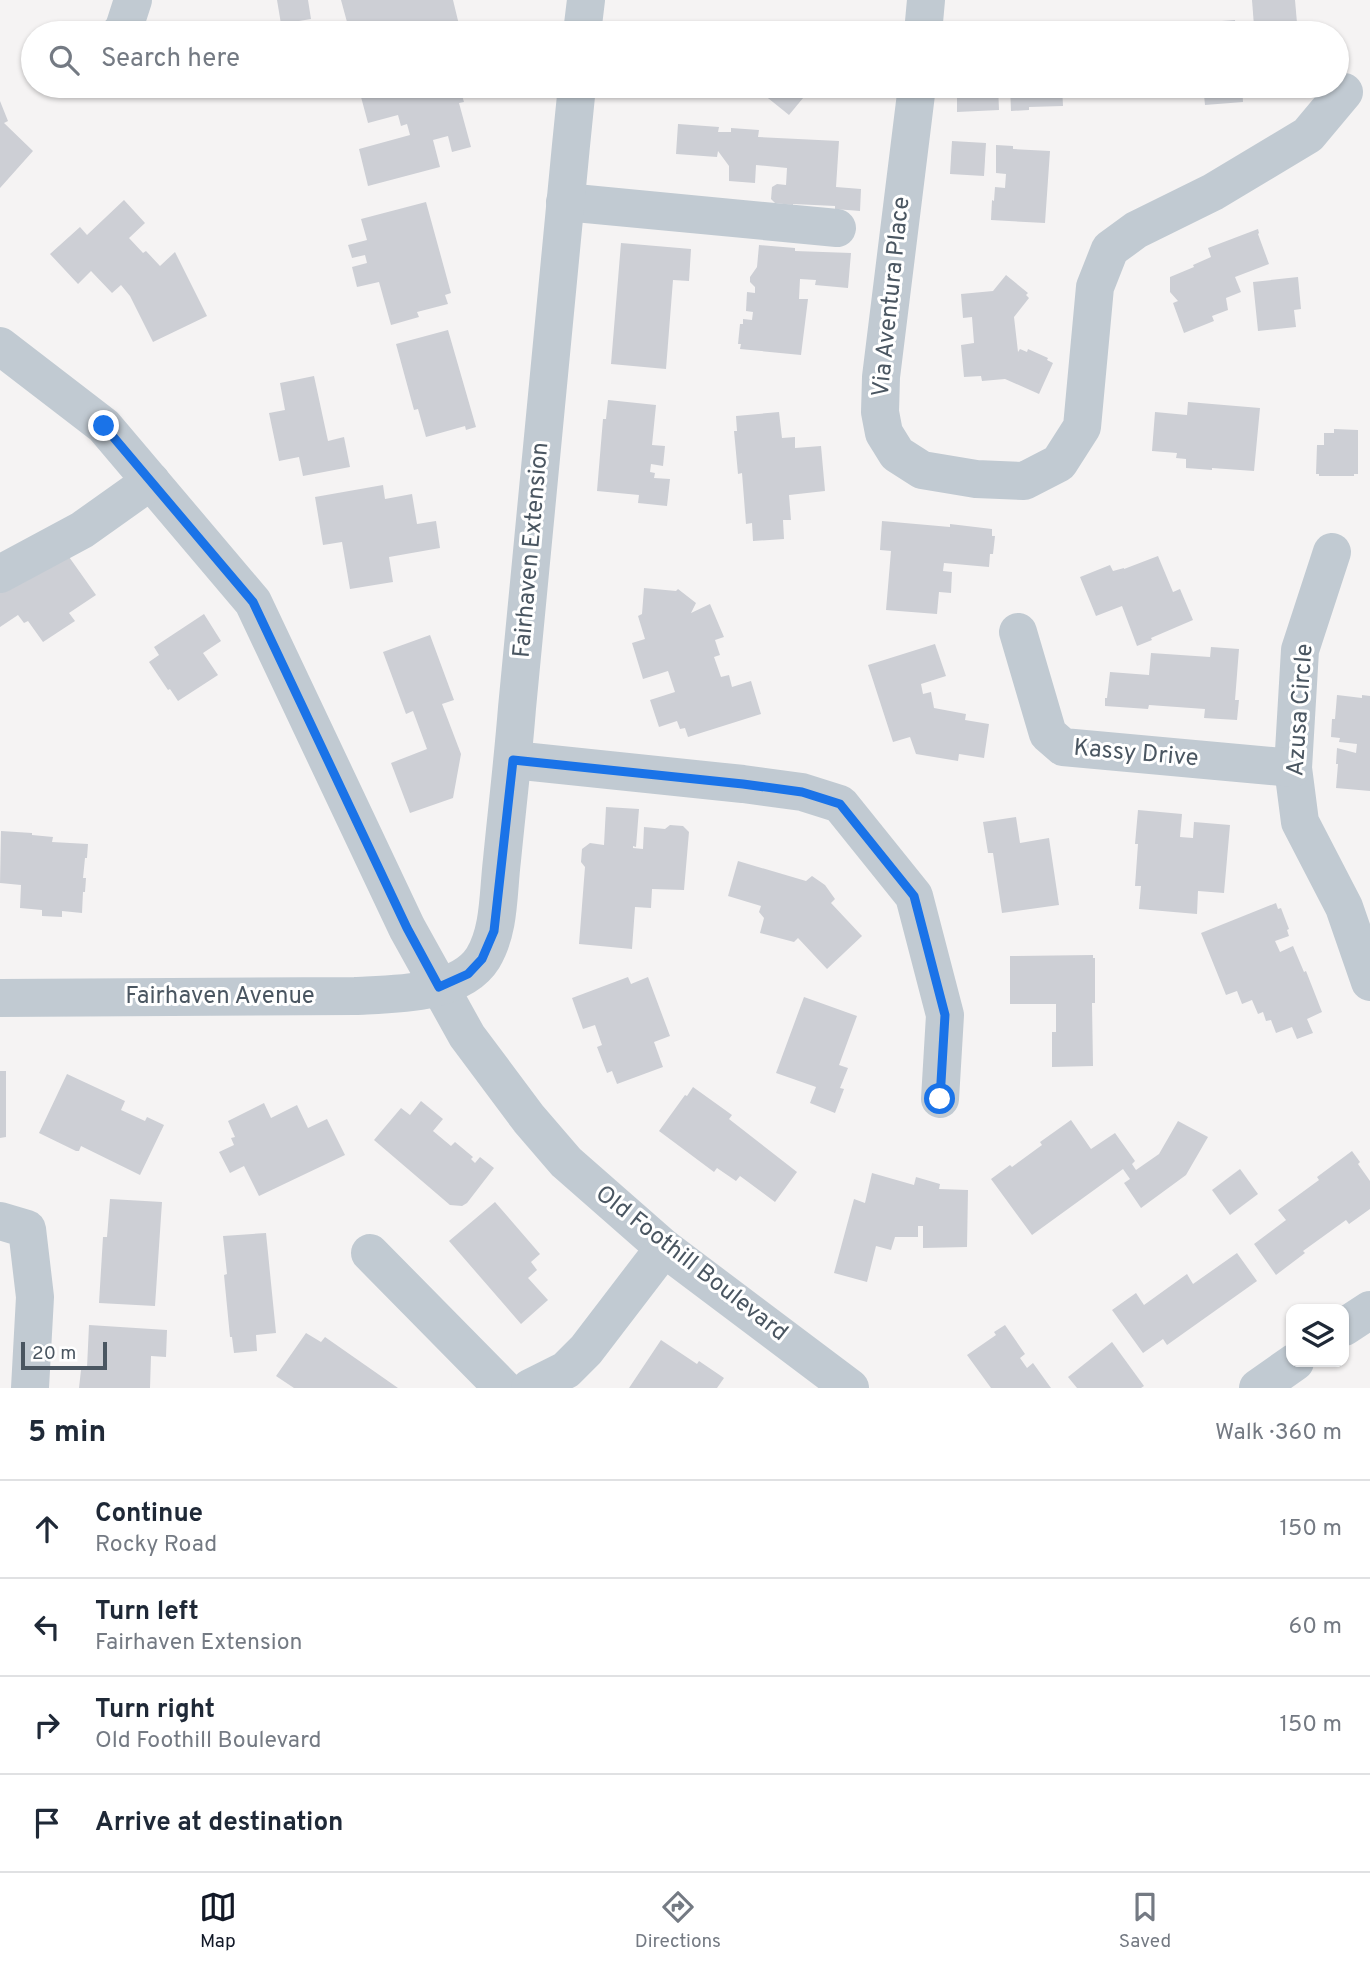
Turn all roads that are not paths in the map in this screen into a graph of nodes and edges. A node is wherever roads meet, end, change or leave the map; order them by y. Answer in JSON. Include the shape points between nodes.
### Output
{"nodes":[{"id":1,"x":133,"y":0,"type":"edge"},
{"id":2,"x":586,"y":0,"type":"edge"},
{"id":3,"x":926,"y":0,"type":"edge"},
{"id":4,"x":126,"y":21,"type":"edge"},
{"id":5,"x":583,"y":21,"type":"edge"},
{"id":6,"x":924,"y":21,"type":"edge"},
{"id":7,"x":576,"y":98,"type":"edge"},
{"id":8,"x":916,"y":98,"type":"edge"},
{"id":9,"x":1339,"y":98,"type":"edge"},
{"id":10,"x":565,"y":202,"type":"junction"},
{"id":11,"x":836,"y":228,"type":"dead end"},
{"id":12,"x":0,"y":346,"type":"edge"},
{"id":13,"x":151,"y":481,"type":"junction"},
{"id":14,"x":1332,"y":552,"type":"dead end"},
{"id":15,"x":0,"y":574,"type":"edge"},
{"id":16,"x":1018,"y":632,"type":"dead end"},
{"id":17,"x":513,"y":760,"type":"junction"},
{"id":18,"x":1293,"y":768,"type":"junction"},
{"id":19,"x":1370,"y":982,"type":"edge"},
{"id":20,"x":439,"y":987,"type":"junction"},
{"id":21,"x":0,"y":998,"type":"edge"},
{"id":22,"x":940,"y":1099,"type":"dead end"},
{"id":23,"x":14,"y":1225,"type":"edge"},
{"id":24,"x":664,"y":1248,"type":"junction"},
{"id":25,"x":370,"y":1253,"type":"dead end"},
{"id":26,"x":1370,"y":1310,"type":"edge"},
{"id":27,"x":1349,"y":1324,"type":"edge"},
{"id":28,"x":1287,"y":1367,"type":"edge"},
{"id":29,"x":30,"y":1388,"type":"edge"},
{"id":30,"x":503,"y":1388,"type":"edge"},
{"id":31,"x":530,"y":1388,"type":"edge"},
{"id":32,"x":850,"y":1388,"type":"edge"},
{"id":33,"x":1258,"y":1388,"type":"edge"}],
"edges":[{"from":1,"to":4,"type":"street"},
{"from":2,"to":5,"type":"street"},
{"from":3,"to":6,"type":"street"},
{"from":7,"to":10,"type":"street","name":"Fairhaven Extension"},
{"from":8,"to":9,"type":"street","name":"Via Aventura Place","via":[[881,377],[884,433],[897,454],[922,471],[976,480],[1024,481],[1059,463],[1082,427],[1095,287],[1110,249],[1308,135]]},
{"from":10,"to":11,"type":"street"},
{"from":10,"to":17,"type":"street","name":"Fairhaven Extension"},
{"from":12,"to":13,"type":"street","name":"Old Foothill Boulevard","via":[[104,426]]},
{"from":13,"to":15,"type":"street","via":[[82,530]]},
{"from":13,"to":20,"type":"street","name":"Old Foothill Boulevard","via":[[253,602]]},
{"from":14,"to":18,"type":"street","name":"Azusa Circle","via":[[1300,650]]},
{"from":16,"to":18,"type":"street","name":"Kassy Drive","via":[[1048,734],[1063,747]]},
{"from":17,"to":20,"type":"street","name":"Fairhaven Extension","via":[[494,931],[482,959],[468,974]]},
{"from":17,"to":22,"type":"street","via":[[755,785],[840,804],[914,896],[945,1015]]},
{"from":18,"to":19,"type":"street","name":"Azusa Circle","via":[[1300,822],[1344,907]]},
{"from":20,"to":21,"type":"street","name":"Fairhaven Avenue","via":[[355,996]]},
{"from":20,"to":24,"type":"street","name":"Old Foothill Boulevard","via":[[467,1036],[528,1119],[566,1162]]},
{"from":23,"to":29,"type":"street","via":[[35,1297]]},
{"from":24,"to":31,"type":"street","via":[[586,1350],[566,1370]]},
{"from":24,"to":32,"type":"street","name":"Old Foothill Boulevard"},
{"from":25,"to":30,"type":"street"},
{"from":26,"to":27,"type":"street"},
{"from":28,"to":33,"type":"street"}]}
